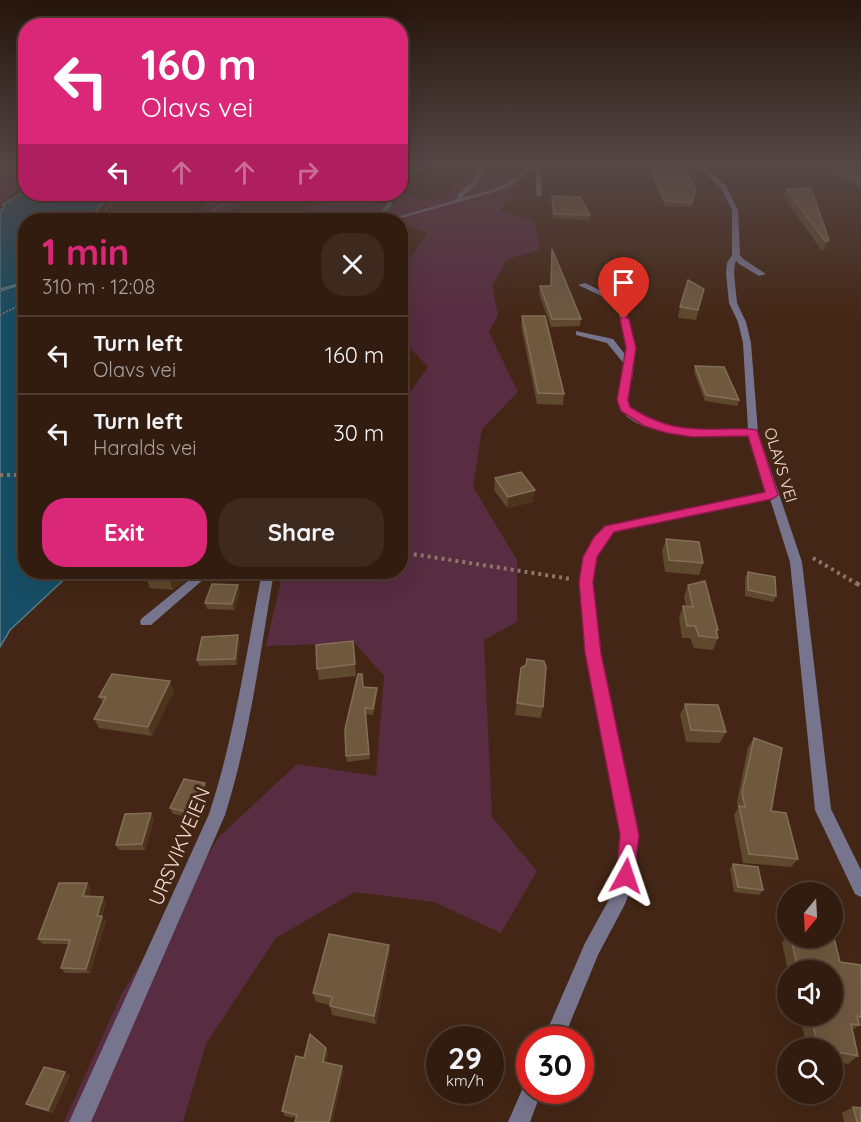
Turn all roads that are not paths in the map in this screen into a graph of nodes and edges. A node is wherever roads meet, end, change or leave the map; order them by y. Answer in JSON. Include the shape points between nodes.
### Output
{"nodes":[{"id":1,"x":735,"y":217,"type":"edge"},
{"id":2,"x":736,"y":255,"type":"junction"},
{"id":3,"x":762,"y":273,"type":"dead end"},
{"id":4,"x":582,"y":285,"type":"dead end"},
{"id":5,"x":579,"y":333,"type":"dead end"},
{"id":6,"x":628,"y":363,"type":"junction"},
{"id":7,"x":753,"y":432,"type":"junction"},
{"id":8,"x":772,"y":495,"type":"junction"},
{"id":9,"x":197,"y":579,"type":"edge"},
{"id":10,"x":267,"y":579,"type":"edge"},
{"id":11,"x":146,"y":621,"type":"dead end"},
{"id":12,"x":861,"y":888,"type":"edge"},
{"id":13,"x":559,"y":1026,"type":"edge"},
{"id":14,"x":526,"y":1104,"type":"edge"},
{"id":15,"x":80,"y":1122,"type":"edge"},
{"id":16,"x":519,"y":1122,"type":"edge"}],
"edges":[{"from":1,"to":2,"type":"street","name":"OLAVS VEI"},
{"from":2,"to":3,"type":"street"},
{"from":2,"to":7,"type":"street","name":"OLAVS VEI","via":[[730,263],[730,273],[733,303],[747,343]]},
{"from":4,"to":6,"type":"street","via":[[618,301],[630,336]]},
{"from":5,"to":6,"type":"street","via":[[610,341]]},
{"from":6,"to":7,"type":"street","via":[[623,400],[625,408],[640,419],[667,430],[692,433]]},
{"from":7,"to":8,"type":"street","name":"OLAVS VEI"},
{"from":8,"to":12,"type":"street","name":"OLAVS VEI","via":[[796,562],[823,810]]},
{"from":8,"to":13,"type":"street","via":[[610,529],[590,557],[586,582],[593,653],[630,835],[626,876],[619,897],[591,948]]},
{"from":9,"to":11,"type":"street"},
{"from":10,"to":15,"type":"street","name":"URSVIKVEIEN","via":[[245,720],[218,815]]},
{"from":14,"to":16,"type":"street"}]}
